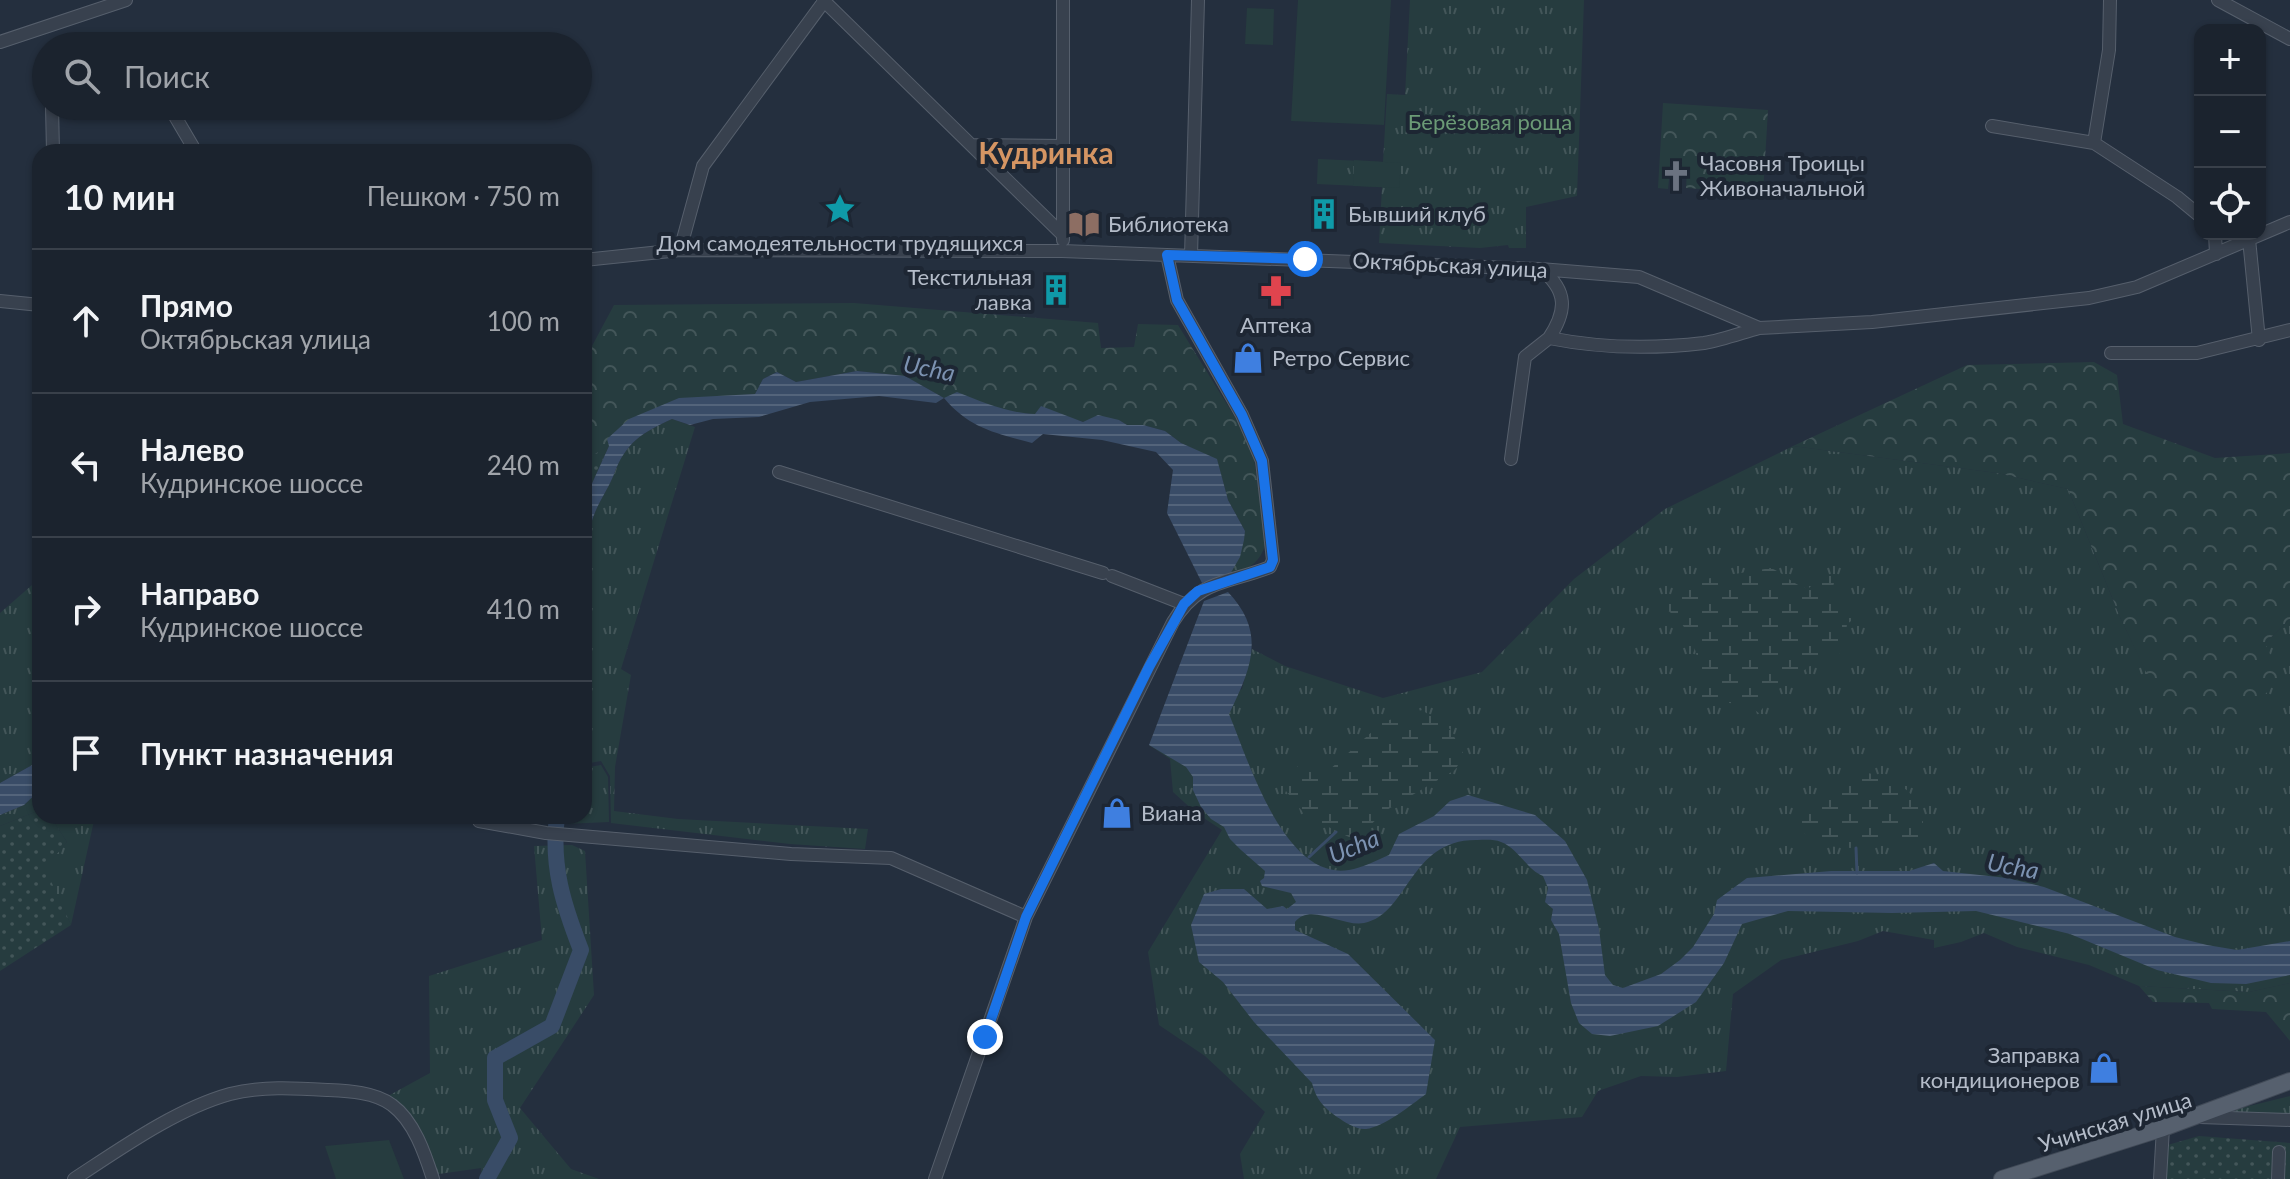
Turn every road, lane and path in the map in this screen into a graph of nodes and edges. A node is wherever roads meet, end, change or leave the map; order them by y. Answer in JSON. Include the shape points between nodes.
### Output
{"nodes":[{"id":1,"x":126,"y":0,"type":"edge"},
{"id":2,"x":1063,"y":0,"type":"edge"},
{"id":3,"x":1198,"y":0,"type":"edge"},
{"id":4,"x":2110,"y":0,"type":"edge"},
{"id":5,"x":2218,"y":0,"type":"edge"},
{"id":6,"x":824,"y":1,"type":"edge"},
{"id":7,"x":2290,"y":39,"type":"edge"},
{"id":8,"x":0,"y":42,"type":"edge"},
{"id":9,"x":52,"y":120,"type":"edge"},
{"id":10,"x":177,"y":120,"type":"edge"},
{"id":11,"x":1992,"y":126,"type":"dead end"},
{"id":12,"x":2094,"y":143,"type":"junction"},
{"id":13,"x":53,"y":144,"type":"edge"},
{"id":14,"x":191,"y":144,"type":"edge"},
{"id":15,"x":972,"y":145,"type":"junction"},
{"id":16,"x":1063,"y":146,"type":"junction"},
{"id":17,"x":2290,"y":208,"type":"edge"},
{"id":18,"x":2194,"y":211,"type":"edge"},
{"id":19,"x":2288,"y":223,"type":"edge"},
{"id":20,"x":2266,"y":232,"type":"edge"},
{"id":21,"x":1063,"y":235,"type":"junction"},
{"id":22,"x":2215,"y":240,"type":"edge"},
{"id":23,"x":2247,"y":240,"type":"edge"},
{"id":24,"x":2249,"y":240,"type":"edge"},
{"id":25,"x":680,"y":250,"type":"junction"},
{"id":26,"x":1062,"y":251,"type":"junction"},
{"id":27,"x":2216,"y":254,"type":"junction"},
{"id":28,"x":1167,"y":255,"type":"junction"},
{"id":29,"x":1191,"y":256,"type":"junction"},
{"id":30,"x":592,"y":259,"type":"edge"},
{"id":31,"x":1540,"y":269,"type":"junction"},
{"id":32,"x":0,"y":301,"type":"edge"},
{"id":33,"x":32,"y":304,"type":"edge"},
{"id":34,"x":1759,"y":328,"type":"junction"},
{"id":35,"x":2290,"y":330,"type":"edge"},
{"id":36,"x":1549,"y":338,"type":"junction"},
{"id":37,"x":2259,"y":340,"type":"junction"},
{"id":38,"x":2111,"y":353,"type":"dead end"},
{"id":39,"x":1511,"y":459,"type":"dead end"},
{"id":40,"x":779,"y":472,"type":"dead end"},
{"id":41,"x":1184,"y":604,"type":"junction"},
{"id":42,"x":497,"y":824,"type":"edge"},
{"id":43,"x":1026,"y":917,"type":"junction"},
{"id":44,"x":2290,"y":1081,"type":"edge"},
{"id":45,"x":2290,"y":1092,"type":"edge"},
{"id":46,"x":2192,"y":1117,"type":"junction"},
{"id":47,"x":2290,"y":1120,"type":"edge"},
{"id":48,"x":2163,"y":1128,"type":"junction"},
{"id":49,"x":2279,"y":1152,"type":"dead end"},
{"id":50,"x":74,"y":1179,"type":"edge"},
{"id":51,"x":433,"y":1179,"type":"edge"},
{"id":52,"x":935,"y":1179,"type":"edge"},
{"id":53,"x":2002,"y":1179,"type":"edge"},
{"id":54,"x":2160,"y":1179,"type":"edge"},
{"id":55,"x":2278,"y":1179,"type":"edge"}],
"edges":[{"from":1,"to":8,"type":"street"},
{"from":2,"to":16,"type":"street"},
{"from":3,"to":29,"type":"street"},
{"from":4,"to":12,"type":"street","via":[[2109,50]]},
{"from":5,"to":7,"type":"street"},
{"from":6,"to":15,"type":"street"},
{"from":6,"to":25,"type":"street","via":[[703,166]]},
{"from":9,"to":13,"type":"street"},
{"from":10,"to":14,"type":"street"},
{"from":11,"to":12,"type":"street"},
{"from":12,"to":18,"type":"street"},
{"from":15,"to":16,"type":"street"},
{"from":15,"to":21,"type":"street"},
{"from":16,"to":21,"type":"street"},
{"from":17,"to":19,"type":"street"},
{"from":19,"to":20,"type":"street","name":"Октябрьская улица"},
{"from":21,"to":26,"type":"street"},
{"from":22,"to":27,"type":"street"},
{"from":23,"to":27,"type":"street","name":"Октябрьская улица"},
{"from":24,"to":37,"type":"street"},
{"from":25,"to":26,"type":"street","name":"Октябрьская улица"},
{"from":25,"to":30,"type":"street","name":"Октябрьская улица"},
{"from":26,"to":28,"type":"street","name":"Октябрьская улица"},
{"from":27,"to":34,"type":"street","name":"Октябрьская улица","via":[[2137,287],[2089,298],[1872,322]]},
{"from":28,"to":29,"type":"street","name":"Октябрьская улица"},
{"from":28,"to":41,"type":"street","via":[[1177,300],[1262,461],[1273,560],[1270,567],[1198,591]]},
{"from":29,"to":31,"type":"street","name":"Октябрьская улица"},
{"from":31,"to":34,"type":"street","name":"Октябрьская улица","via":[[1639,277]]},
{"from":31,"to":36,"type":"street","via":[[1553,279],[1563,307]]},
{"from":32,"to":33,"type":"street"},
{"from":34,"to":36,"type":"street","via":[[1706,343],[1584,345]]},
{"from":35,"to":37,"type":"street"},
{"from":36,"to":39,"type":"street","via":[[1525,357]]},
{"from":37,"to":38,"type":"street","via":[[2197,353]]},
{"from":40,"to":41,"type":"street","via":[[994,537]]},
{"from":41,"to":43,"type":"street"},
{"from":42,"to":43,"type":"street","via":[[791,854],[891,858]]},
{"from":43,"to":52,"type":"street"},
{"from":44,"to":46,"type":"main road"},
{"from":45,"to":46,"type":"main road"},
{"from":46,"to":47,"type":"street","name":"Учинская улица"},
{"from":46,"to":48,"type":"main road","name":"Учинская улица"},
{"from":48,"to":53,"type":"main road","name":"Учинская улица"},
{"from":48,"to":54,"type":"street"},
{"from":49,"to":55,"type":"street"},
{"from":50,"to":51,"type":"street","via":[[150,1130],[207,1103],[266,1089],[337,1090],[373,1095],[392,1105],[421,1146]]}]}
